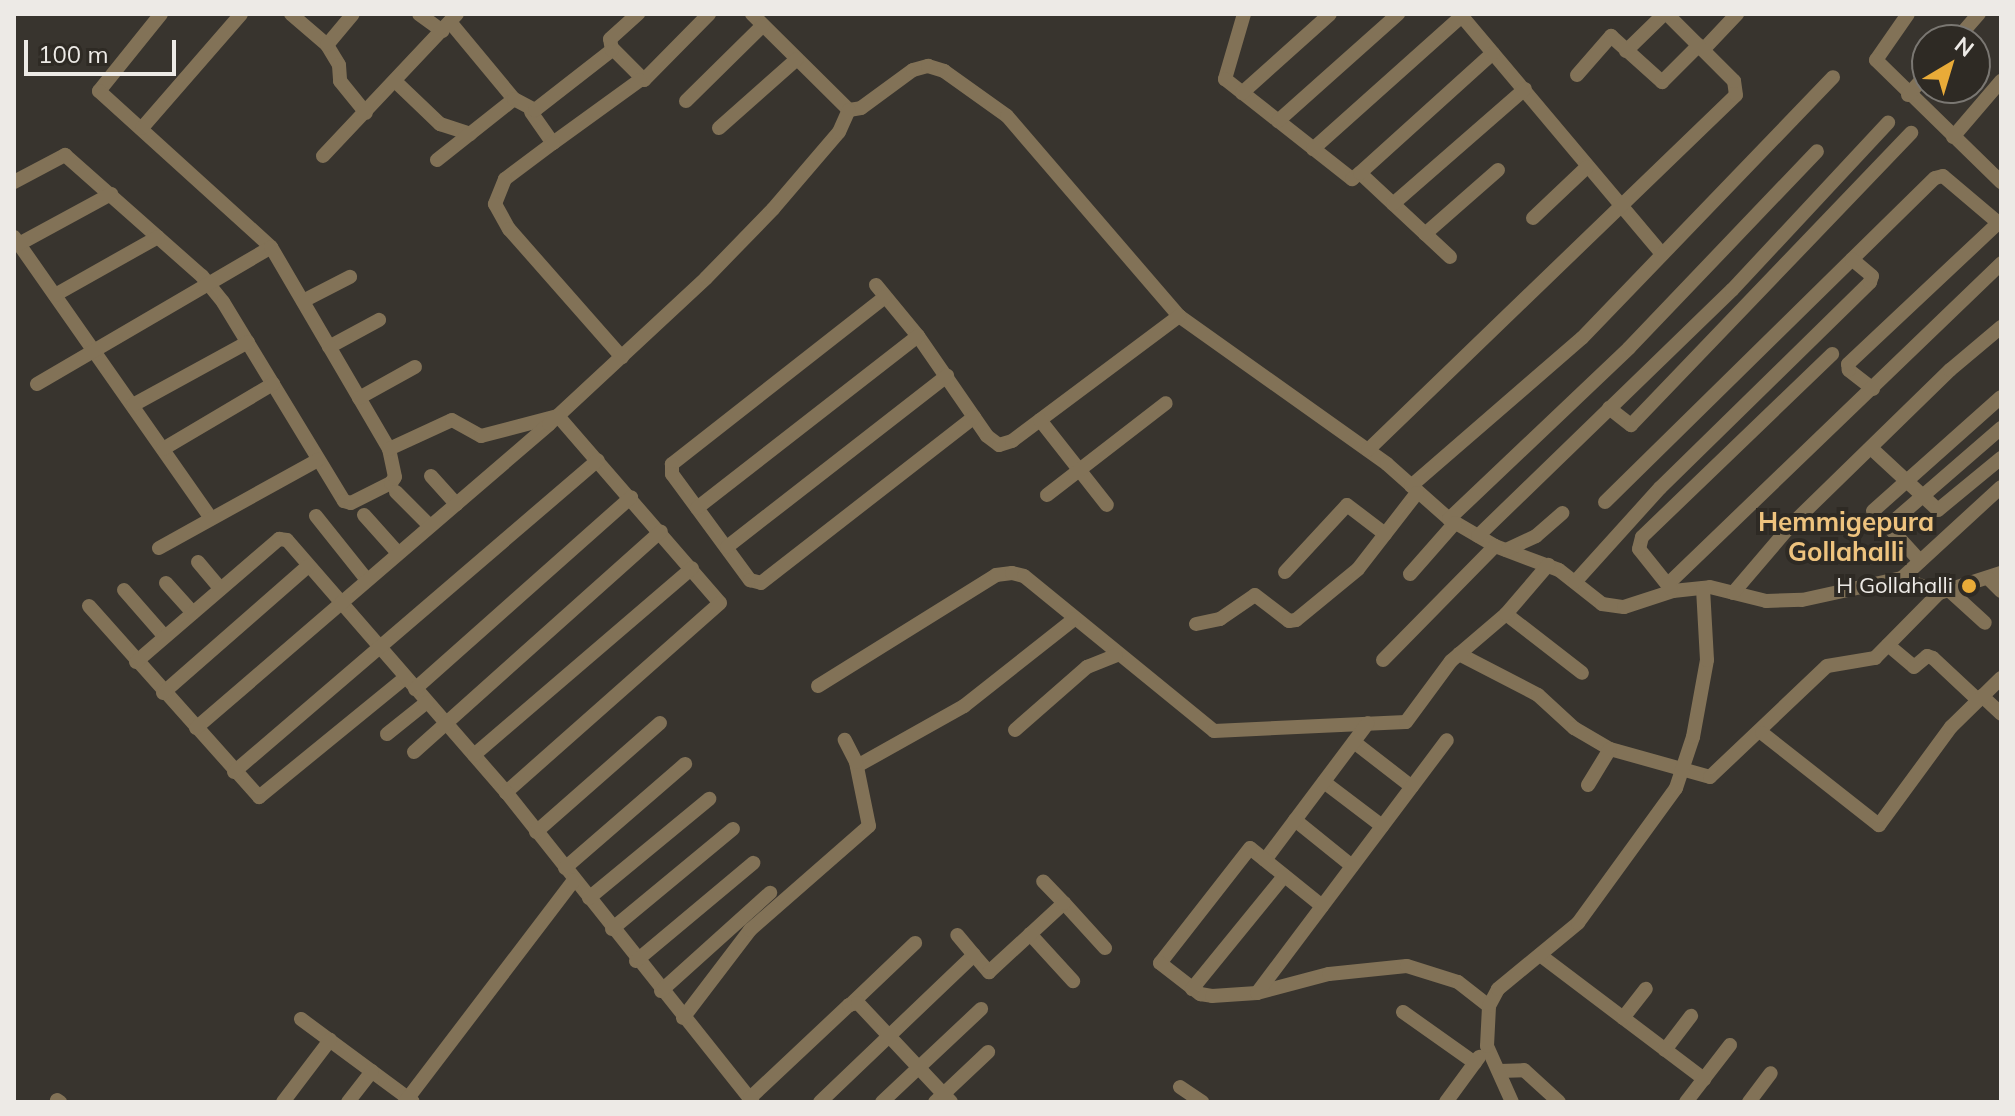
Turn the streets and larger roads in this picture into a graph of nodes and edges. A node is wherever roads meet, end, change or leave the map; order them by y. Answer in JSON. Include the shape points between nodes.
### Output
{"nodes":[{"id":1,"x":161,"y":14,"type":"edge"},
{"id":2,"x":241,"y":14,"type":"edge"},
{"id":3,"x":291,"y":14,"type":"edge"},
{"id":4,"x":353,"y":14,"type":"edge"},
{"id":5,"x":419,"y":14,"type":"edge"},
{"id":6,"x":638,"y":14,"type":"edge"},
{"id":7,"x":709,"y":14,"type":"edge"},
{"id":8,"x":1244,"y":14,"type":"edge"},
{"id":9,"x":1259,"y":14,"type":"edge"},
{"id":10,"x":1330,"y":14,"type":"edge"},
{"id":11,"x":1398,"y":14,"type":"edge"},
{"id":12,"x":1668,"y":14,"type":"edge"},
{"id":13,"x":1737,"y":14,"type":"edge"},
{"id":14,"x":1908,"y":14,"type":"edge"},
{"id":15,"x":1461,"y":15,"type":"edge"},
{"id":16,"x":757,"y":19,"type":"edge"},
{"id":17,"x":450,"y":22,"type":"edge"},
{"id":18,"x":1239,"y":31,"type":"junction"},
{"id":19,"x":327,"y":45,"type":"junction"},
{"id":20,"x":1701,"y":48,"type":"junction"},
{"id":21,"x":613,"y":49,"type":"junction"},
{"id":22,"x":1626,"y":51,"type":"junction"},
{"id":23,"x":1493,"y":53,"type":"junction"},
{"id":24,"x":797,"y":59,"type":"junction"},
{"id":25,"x":1577,"y":75,"type":"dead end"},
{"id":26,"x":1833,"y":77,"type":"dead end"},
{"id":27,"x":640,"y":80,"type":"junction"},
{"id":28,"x":2001,"y":81,"type":"edge"},
{"id":29,"x":396,"y":82,"type":"junction"},
{"id":30,"x":1525,"y":89,"type":"junction"},
{"id":31,"x":1911,"y":92,"type":"edge"},
{"id":32,"x":1242,"y":93,"type":"junction"},
{"id":33,"x":1908,"y":95,"type":"junction"},
{"id":34,"x":514,"y":99,"type":"junction"},
{"id":35,"x":686,"y":101,"type":"dead end"},
{"id":36,"x":849,"y":110,"type":"junction"},
{"id":37,"x":531,"y":112,"type":"junction"},
{"id":38,"x":366,"y":113,"type":"junction"},
{"id":39,"x":1278,"y":121,"type":"junction"},
{"id":40,"x":1888,"y":123,"type":"dead end"},
{"id":41,"x":142,"y":128,"type":"junction"},
{"id":42,"x":719,"y":128,"type":"dead end"},
{"id":43,"x":1911,"y":133,"type":"dead end"},
{"id":44,"x":470,"y":134,"type":"junction"},
{"id":45,"x":1953,"y":137,"type":"junction"},
{"id":46,"x":553,"y":143,"type":"junction"},
{"id":47,"x":1313,"y":149,"type":"junction"},
{"id":48,"x":1817,"y":151,"type":"dead end"},
{"id":49,"x":323,"y":156,"type":"dead end"},
{"id":50,"x":437,"y":160,"type":"dead end"},
{"id":51,"x":1587,"y":167,"type":"junction"},
{"id":52,"x":1498,"y":170,"type":"dead end"},
{"id":53,"x":1360,"y":173,"type":"junction"},
{"id":54,"x":1999,"y":176,"type":"edge"},
{"id":55,"x":14,"y":182,"type":"edge"},
{"id":56,"x":111,"y":194,"type":"junction"},
{"id":57,"x":1393,"y":204,"type":"junction"},
{"id":58,"x":1620,"y":205,"type":"junction"},
{"id":59,"x":1533,"y":218,"type":"dead end"},
{"id":60,"x":2000,"y":224,"type":"edge"},
{"id":61,"x":1425,"y":234,"type":"junction"},
{"id":62,"x":158,"y":237,"type":"junction"},
{"id":63,"x":16,"y":241,"type":"edge"},
{"id":64,"x":271,"y":247,"type":"junction"},
{"id":65,"x":1662,"y":254,"type":"junction"},
{"id":66,"x":1450,"y":257,"type":"dead end"},
{"id":67,"x":1852,"y":259,"type":"junction"},
{"id":68,"x":2001,"y":263,"type":"edge"},
{"id":69,"x":350,"y":277,"type":"dead end"},
{"id":70,"x":212,"y":286,"type":"junction"},
{"id":71,"x":55,"y":295,"type":"junction"},
{"id":72,"x":303,"y":301,"type":"junction"},
{"id":73,"x":1179,"y":316,"type":"junction"},
{"id":74,"x":379,"y":320,"type":"dead end"},
{"id":75,"x":2001,"y":327,"type":"edge"},
{"id":76,"x":918,"y":336,"type":"junction"},
{"id":77,"x":248,"y":342,"type":"junction"},
{"id":78,"x":329,"y":347,"type":"junction"},
{"id":79,"x":95,"y":351,"type":"junction"},
{"id":80,"x":1832,"y":354,"type":"dead end"},
{"id":81,"x":622,"y":357,"type":"junction"},
{"id":82,"x":415,"y":367,"type":"dead end"},
{"id":83,"x":947,"y":376,"type":"junction"},
{"id":84,"x":37,"y":384,"type":"dead end"},
{"id":85,"x":273,"y":384,"type":"junction"},
{"id":86,"x":1873,"y":389,"type":"junction"},
{"id":87,"x":2001,"y":397,"type":"edge"},
{"id":88,"x":359,"y":398,"type":"junction"},
{"id":89,"x":1166,"y":403,"type":"dead end"},
{"id":90,"x":133,"y":405,"type":"junction"},
{"id":91,"x":1609,"y":408,"type":"junction"},
{"id":92,"x":558,"y":416,"type":"junction"},
{"id":93,"x":974,"y":417,"type":"junction"},
{"id":94,"x":1040,"y":420,"type":"junction"},
{"id":95,"x":2001,"y":428,"type":"edge"},
{"id":96,"x":1871,"y":448,"type":"junction"},
{"id":97,"x":163,"y":449,"type":"junction"},
{"id":98,"x":389,"y":449,"type":"junction"},
{"id":99,"x":1368,"y":450,"type":"junction"},
{"id":100,"x":318,"y":460,"type":"junction"},
{"id":101,"x":598,"y":460,"type":"junction"},
{"id":102,"x":2000,"y":462,"type":"edge"},
{"id":103,"x":1079,"y":469,"type":"junction"},
{"id":104,"x":1984,"y":472,"type":"junction"},
{"id":105,"x":431,"y":476,"type":"dead end"},
{"id":106,"x":1905,"y":481,"type":"junction"},
{"id":107,"x":1999,"y":489,"type":"edge"},
{"id":108,"x":1414,"y":490,"type":"junction"},
{"id":109,"x":396,"y":492,"type":"dead end"},
{"id":110,"x":1047,"y":495,"type":"dead end"},
{"id":111,"x":631,"y":497,"type":"junction"},
{"id":112,"x":1921,"y":498,"type":"junction"},
{"id":113,"x":1605,"y":502,"type":"dead end"},
{"id":114,"x":456,"y":504,"type":"junction"},
{"id":115,"x":1107,"y":505,"type":"dead end"},
{"id":116,"x":697,"y":508,"type":"junction"},
{"id":117,"x":1873,"y":511,"type":"dead end"},
{"id":118,"x":1562,"y":513,"type":"dead end"},
{"id":119,"x":364,"y":515,"type":"dead end"},
{"id":120,"x":316,"y":516,"type":"dead end"},
{"id":121,"x":211,"y":518,"type":"junction"},
{"id":122,"x":1452,"y":521,"type":"junction"},
{"id":123,"x":430,"y":526,"type":"junction"},
{"id":124,"x":661,"y":531,"type":"junction"},
{"id":125,"x":1385,"y":534,"type":"junction"},
{"id":126,"x":1478,"y":536,"type":"junction"},
{"id":127,"x":727,"y":547,"type":"junction"},
{"id":128,"x":159,"y":548,"type":"dead end"},
{"id":129,"x":1500,"y":548,"type":"junction"},
{"id":130,"x":398,"y":553,"type":"junction"},
{"id":131,"x":1920,"y":561,"type":"junction"},
{"id":132,"x":198,"y":562,"type":"dead end"},
{"id":133,"x":1548,"y":565,"type":"junction"},
{"id":134,"x":308,"y":566,"type":"junction"},
{"id":135,"x":692,"y":568,"type":"junction"},
{"id":136,"x":1285,"y":572,"type":"dead end"},
{"id":137,"x":1410,"y":574,"type":"dead end"},
{"id":138,"x":1995,"y":576,"type":"edge"},
{"id":139,"x":1902,"y":578,"type":"junction"},
{"id":140,"x":367,"y":580,"type":"junction"},
{"id":141,"x":1575,"y":582,"type":"junction"},
{"id":142,"x":166,"y":583,"type":"dead end"},
{"id":143,"x":1670,"y":587,"type":"junction"},
{"id":144,"x":1703,"y":588,"type":"junction"},
{"id":145,"x":221,"y":589,"type":"junction"},
{"id":146,"x":124,"y":590,"type":"dead end"},
{"id":147,"x":2001,"y":591,"type":"edge"},
{"id":148,"x":1944,"y":592,"type":"junction"},
{"id":149,"x":1733,"y":593,"type":"junction"},
{"id":150,"x":339,"y":602,"type":"junction"},
{"id":151,"x":89,"y":606,"type":"dead end"},
{"id":152,"x":193,"y":613,"type":"junction"},
{"id":153,"x":1506,"y":614,"type":"junction"},
{"id":154,"x":1074,"y":619,"type":"junction"},
{"id":155,"x":1985,"y":623,"type":"dead end"},
{"id":156,"x":1196,"y":624,"type":"dead end"},
{"id":157,"x":165,"y":637,"type":"junction"},
{"id":158,"x":1888,"y":645,"type":"junction"},
{"id":159,"x":379,"y":648,"type":"junction"},
{"id":160,"x":1459,"y":654,"type":"junction"},
{"id":161,"x":1116,"y":655,"type":"junction"},
{"id":162,"x":1383,"y":660,"type":"dead end"},
{"id":163,"x":136,"y":662,"type":"junction"},
{"id":164,"x":1582,"y":673,"type":"dead end"},
{"id":165,"x":2001,"y":678,"type":"edge"},
{"id":166,"x":410,"y":683,"type":"junction"},
{"id":167,"x":818,"y":686,"type":"dead end"},
{"id":168,"x":163,"y":693,"type":"junction"},
{"id":169,"x":1980,"y":698,"type":"junction"},
{"id":170,"x":427,"y":702,"type":"junction"},
{"id":171,"x":2001,"y":714,"type":"edge"},
{"id":172,"x":660,"y":723,"type":"dead end"},
{"id":173,"x":1368,"y":723,"type":"junction"},
{"id":174,"x":447,"y":724,"type":"junction"},
{"id":175,"x":196,"y":728,"type":"junction"},
{"id":176,"x":1015,"y":730,"type":"dead end"},
{"id":177,"x":1762,"y":733,"type":"junction"},
{"id":178,"x":387,"y":734,"type":"dead end"},
{"id":179,"x":845,"y":740,"type":"dead end"},
{"id":180,"x":1447,"y":740,"type":"dead end"},
{"id":181,"x":1354,"y":742,"type":"junction"},
{"id":182,"x":1610,"y":749,"type":"junction"},
{"id":183,"x":414,"y":752,"type":"dead end"},
{"id":184,"x":474,"y":755,"type":"junction"},
{"id":185,"x":685,"y":764,"type":"dead end"},
{"id":186,"x":857,"y":766,"type":"junction"},
{"id":187,"x":234,"y":772,"type":"junction"},
{"id":188,"x":1683,"y":773,"type":"junction"},
{"id":189,"x":1324,"y":782,"type":"junction"},
{"id":190,"x":1588,"y":785,"type":"dead end"},
{"id":191,"x":1412,"y":787,"type":"junction"},
{"id":192,"x":506,"y":792,"type":"junction"},
{"id":193,"x":709,"y":799,"type":"dead end"},
{"id":194,"x":1295,"y":820,"type":"junction"},
{"id":195,"x":1382,"y":826,"type":"junction"},
{"id":196,"x":733,"y":829,"type":"dead end"},
{"id":197,"x":536,"y":832,"type":"junction"},
{"id":198,"x":1265,"y":860,"type":"junction"},
{"id":199,"x":753,"y":863,"type":"dead end"},
{"id":200,"x":1352,"y":866,"type":"junction"},
{"id":201,"x":570,"y":874,"type":"junction"},
{"id":202,"x":1284,"y":876,"type":"junction"},
{"id":203,"x":1043,"y":881,"type":"dead end"},
{"id":204,"x":770,"y":893,"type":"dead end"},
{"id":205,"x":589,"y":898,"type":"junction"},
{"id":206,"x":1064,"y":903,"type":"junction"},
{"id":207,"x":1322,"y":906,"type":"junction"},
{"id":208,"x":612,"y":929,"type":"junction"},
{"id":209,"x":1030,"y":934,"type":"junction"},
{"id":210,"x":957,"y":935,"type":"dead end"},
{"id":211,"x":915,"y":943,"type":"dead end"},
{"id":212,"x":1105,"y":948,"type":"dead end"},
{"id":213,"x":974,"y":955,"type":"junction"},
{"id":214,"x":1540,"y":955,"type":"junction"},
{"id":215,"x":636,"y":961,"type":"junction"},
{"id":216,"x":1073,"y":981,"type":"dead end"},
{"id":217,"x":1192,"y":989,"type":"junction"},
{"id":218,"x":1646,"y":989,"type":"dead end"},
{"id":219,"x":661,"y":991,"type":"junction"},
{"id":220,"x":1257,"y":993,"type":"junction"},
{"id":221,"x":849,"y":1005,"type":"junction"},
{"id":222,"x":1489,"y":1006,"type":"junction"},
{"id":223,"x":981,"y":1009,"type":"dead end"},
{"id":224,"x":1403,"y":1012,"type":"dead end"},
{"id":225,"x":1691,"y":1016,"type":"dead end"},
{"id":226,"x":683,"y":1018,"type":"junction"},
{"id":227,"x":1623,"y":1018,"type":"junction"},
{"id":228,"x":301,"y":1019,"type":"dead end"},
{"id":229,"x":890,"y":1036,"type":"junction"},
{"id":230,"x":330,"y":1040,"type":"junction"},
{"id":231,"x":1730,"y":1045,"type":"dead end"},
{"id":232,"x":1487,"y":1046,"type":"junction"},
{"id":233,"x":1665,"y":1050,"type":"junction"},
{"id":234,"x":988,"y":1052,"type":"dead end"},
{"id":235,"x":1475,"y":1063,"type":"junction"},
{"id":236,"x":919,"y":1068,"type":"junction"},
{"id":237,"x":372,"y":1071,"type":"junction"},
{"id":238,"x":1500,"y":1071,"type":"junction"},
{"id":239,"x":1771,"y":1073,"type":"dead end"},
{"id":240,"x":1704,"y":1079,"type":"junction"},
{"id":241,"x":1180,"y":1087,"type":"dead end"},
{"id":242,"x":943,"y":1099,"type":"edge"},
{"id":243,"x":1207,"y":1099,"type":"edge"},
{"id":244,"x":751,"y":1100,"type":"edge"},
{"id":245,"x":409,"y":1101,"type":"edge"},
{"id":246,"x":283,"y":1102,"type":"edge"},
{"id":247,"x":348,"y":1102,"type":"edge"},
{"id":248,"x":820,"y":1102,"type":"edge"},
{"id":249,"x":882,"y":1102,"type":"edge"},
{"id":250,"x":1446,"y":1102,"type":"edge"},
{"id":251,"x":1512,"y":1102,"type":"edge"},
{"id":252,"x":1559,"y":1102,"type":"edge"},
{"id":253,"x":1686,"y":1102,"type":"edge"},
{"id":254,"x":1749,"y":1102,"type":"edge"}],
"edges":[{"from":1,"to":41,"type":"street","via":[[98,88]]},
{"from":2,"to":41,"type":"street"},
{"from":3,"to":19,"type":"street"},
{"from":4,"to":19,"type":"street"},
{"from":5,"to":17,"type":"street"},
{"from":6,"to":21,"type":"street","via":[[609,41]]},
{"from":7,"to":27,"type":"street","via":[[647,79]]},
{"from":8,"to":18,"type":"street"},
{"from":9,"to":18,"type":"street"},
{"from":10,"to":32,"type":"street"},
{"from":11,"to":39,"type":"street"},
{"from":12,"to":20,"type":"street"},
{"from":12,"to":22,"type":"street"},
{"from":13,"to":20,"type":"street"},
{"from":14,"to":33,"type":"street","via":[[1876,60]]},
{"from":15,"to":23,"type":"street"},
{"from":15,"to":47,"type":"street"},
{"from":16,"to":24,"type":"street"},
{"from":16,"to":35,"type":"street"},
{"from":17,"to":29,"type":"street"},
{"from":17,"to":34,"type":"street"},
{"from":18,"to":32,"type":"street","via":[[1225,79]]},
{"from":19,"to":38,"type":"street","via":[[339,65],[340,81]]},
{"from":20,"to":22,"type":"street","via":[[1662,82]]},
{"from":20,"to":58,"type":"street","via":[[1738,91]]},
{"from":21,"to":27,"type":"street"},
{"from":21,"to":37,"type":"street"},
{"from":22,"to":25,"type":"street","via":[[1611,36]]},
{"from":23,"to":30,"type":"street"},
{"from":23,"to":53,"type":"street"},
{"from":24,"to":36,"type":"street"},
{"from":24,"to":42,"type":"street"},
{"from":26,"to":65,"type":"street"},
{"from":27,"to":46,"type":"street"},
{"from":28,"to":45,"type":"street"},
{"from":29,"to":38,"type":"street"},
{"from":29,"to":44,"type":"street","via":[[440,124]]},
{"from":30,"to":51,"type":"street"},
{"from":30,"to":57,"type":"street"},
{"from":31,"to":33,"type":"street"},
{"from":32,"to":39,"type":"street"},
{"from":33,"to":45,"type":"street"},
{"from":34,"to":37,"type":"street"},
{"from":34,"to":44,"type":"street"},
{"from":36,"to":73,"type":"street","via":[[861,108],[913,70],[928,66],[944,71],[1007,116]]},
{"from":36,"to":81,"type":"street","via":[[839,132],[773,209]]},
{"from":37,"to":46,"type":"street"},
{"from":38,"to":49,"type":"street"},
{"from":39,"to":47,"type":"street"},
{"from":40,"to":91,"type":"street","via":[[1732,290]]},
{"from":41,"to":64,"type":"street"},
{"from":43,"to":91,"type":"street","via":[[1631,425]]},
{"from":44,"to":50,"type":"street"},
{"from":45,"to":54,"type":"street"},
{"from":46,"to":81,"type":"street","via":[[505,179],[495,204],[509,229]]},
{"from":47,"to":53,"type":"street","via":[[1352,179]]},
{"from":48,"to":122,"type":"street","via":[[1639,338]]},
{"from":51,"to":58,"type":"street"},
{"from":51,"to":59,"type":"street"},
{"from":52,"to":61,"type":"street"},
{"from":53,"to":57,"type":"street"},
{"from":55,"to":56,"type":"street","via":[[65,155]]},
{"from":56,"to":62,"type":"street"},
{"from":56,"to":63,"type":"street"},
{"from":57,"to":61,"type":"street"},
{"from":58,"to":65,"type":"street"},
{"from":58,"to":99,"type":"street"},
{"from":60,"to":67,"type":"street","via":[[1939,176]]},
{"from":60,"to":86,"type":"street","via":[[1848,364]]},
{"from":61,"to":66,"type":"street"},
{"from":62,"to":70,"type":"street"},
{"from":62,"to":71,"type":"street"},
{"from":63,"to":71,"type":"street"},
{"from":64,"to":70,"type":"street"},
{"from":64,"to":72,"type":"street"},
{"from":65,"to":108,"type":"street","via":[[1582,338]]},
{"from":67,"to":113,"type":"street"},
{"from":67,"to":141,"type":"street","via":[[1872,276],[1870,282],[1660,488]]},
{"from":68,"to":86,"type":"street"},
{"from":69,"to":72,"type":"street"},
{"from":70,"to":77,"type":"street"},
{"from":70,"to":79,"type":"street"},
{"from":71,"to":79,"type":"street"},
{"from":72,"to":78,"type":"street"},
{"from":73,"to":94,"type":"street"},
{"from":73,"to":99,"type":"street","via":[[1283,395]]},
{"from":74,"to":78,"type":"street"},
{"from":75,"to":96,"type":"street"},
{"from":76,"to":83,"type":"street"},
{"from":76,"to":116,"type":"street"},
{"from":76,"to":116,"type":"street","via":[[880,291],[672,464],[672,474]]},
{"from":77,"to":85,"type":"street"},
{"from":77,"to":90,"type":"street"},
{"from":78,"to":88,"type":"street"},
{"from":79,"to":84,"type":"street"},
{"from":79,"to":90,"type":"street"},
{"from":80,"to":143,"type":"street","via":[[1642,537],[1639,549]]},
{"from":81,"to":92,"type":"street"},
{"from":82,"to":88,"type":"street"},
{"from":83,"to":93,"type":"street"},
{"from":83,"to":127,"type":"street"},
{"from":85,"to":97,"type":"street"},
{"from":85,"to":100,"type":"street"},
{"from":86,"to":143,"type":"street"},
{"from":87,"to":106,"type":"street"},
{"from":88,"to":98,"type":"street"},
{"from":89,"to":103,"type":"street"},
{"from":90,"to":97,"type":"street"},
{"from":91,"to":126,"type":"street"},
{"from":92,"to":98,"type":"street","via":[[481,436],[452,420]]},
{"from":92,"to":101,"type":"street"},
{"from":92,"to":114,"type":"street"},
{"from":93,"to":94,"type":"street","via":[[999,445]]},
{"from":93,"to":127,"type":"street","via":[[765,581],[750,580]]},
{"from":94,"to":103,"type":"street"},
{"from":95,"to":112,"type":"street"},
{"from":96,"to":106,"type":"street"},
{"from":96,"to":149,"type":"street","via":[[1792,524]]},
{"from":97,"to":121,"type":"street"},
{"from":98,"to":100,"type":"street","via":[[395,477],[391,483],[351,503],[344,501]]},
{"from":99,"to":108,"type":"street"},
{"from":100,"to":121,"type":"street"},
{"from":101,"to":111,"type":"street"},
{"from":101,"to":159,"type":"street"},
{"from":102,"to":104,"type":"street"},
{"from":103,"to":110,"type":"street"},
{"from":103,"to":115,"type":"street"},
{"from":104,"to":107,"type":"street"},
{"from":104,"to":112,"type":"street","via":[[1940,509]]},
{"from":105,"to":114,"type":"street"},
{"from":106,"to":112,"type":"street"},
{"from":106,"to":117,"type":"street"},
{"from":107,"to":131,"type":"street"},
{"from":108,"to":122,"type":"street"},
{"from":108,"to":125,"type":"street"},
{"from":109,"to":123,"type":"street"},
{"from":111,"to":124,"type":"street"},
{"from":111,"to":166,"type":"street"},
{"from":112,"to":131,"type":"street","via":[[1888,526]]},
{"from":114,"to":123,"type":"street"},
{"from":116,"to":127,"type":"street"},
{"from":118,"to":129,"type":"street","via":[[1536,536]]},
{"from":119,"to":130,"type":"street"},
{"from":120,"to":140,"type":"street"},
{"from":121,"to":128,"type":"street"},
{"from":122,"to":126,"type":"street"},
{"from":122,"to":137,"type":"street"},
{"from":123,"to":130,"type":"street"},
{"from":124,"to":135,"type":"street"},
{"from":124,"to":174,"type":"street"},
{"from":125,"to":136,"type":"street","via":[[1347,505]]},
{"from":125,"to":156,"type":"street","via":[[1358,569],[1296,620],[1289,621],[1255,595],[1220,619]]},
{"from":126,"to":129,"type":"street"},
{"from":129,"to":133,"type":"street"},
{"from":129,"to":162,"type":"street"},
{"from":130,"to":140,"type":"street"},
{"from":131,"to":139,"type":"street"},
{"from":132,"to":145,"type":"street"},
{"from":133,"to":141,"type":"street"},
{"from":133,"to":153,"type":"street"},
{"from":134,"to":145,"type":"street","via":[[281,538]]},
{"from":134,"to":150,"type":"street"},
{"from":134,"to":168,"type":"street"},
{"from":135,"to":184,"type":"street"},
{"from":135,"to":192,"type":"street","via":[[719,598],[718,605]]},
{"from":138,"to":147,"type":"street"},
{"from":138,"to":148,"type":"street"},
{"from":139,"to":148,"type":"street"},
{"from":139,"to":149,"type":"street","via":[[1794,601]]},
{"from":140,"to":150,"type":"street"},
{"from":141,"to":143,"type":"street","via":[[1602,604],[1617,608]]},
{"from":142,"to":152,"type":"street"},
{"from":143,"to":144,"type":"street"},
{"from":144,"to":149,"type":"street"},
{"from":144,"to":188,"type":"street","via":[[1707,660]]},
{"from":145,"to":152,"type":"street"},
{"from":146,"to":157,"type":"street"},
{"from":148,"to":155,"type":"street"},
{"from":148,"to":158,"type":"street"},
{"from":150,"to":159,"type":"street"},
{"from":150,"to":175,"type":"street"},
{"from":151,"to":163,"type":"street"},
{"from":152,"to":157,"type":"street"},
{"from":153,"to":160,"type":"street"},
{"from":153,"to":164,"type":"street"},
{"from":154,"to":161,"type":"street"},
{"from":154,"to":167,"type":"street","via":[[1024,576],[1003,573]]},
{"from":154,"to":186,"type":"street","via":[[964,706]]},
{"from":157,"to":163,"type":"street"},
{"from":158,"to":169,"type":"street","via":[[1914,667],[1927,656],[1933,658]]},
{"from":158,"to":177,"type":"street","via":[[1872,660],[1830,663]]},
{"from":159,"to":166,"type":"street"},
{"from":159,"to":187,"type":"street"},
{"from":160,"to":173,"type":"street","via":[[1409,721]]},
{"from":160,"to":182,"type":"street","via":[[1538,695],[1574,728]]},
{"from":161,"to":173,"type":"street","via":[[1204,726],[1224,734]]},
{"from":161,"to":176,"type":"street","via":[[1087,667]]},
{"from":163,"to":168,"type":"street"},
{"from":165,"to":169,"type":"street"},
{"from":166,"to":170,"type":"street"},
{"from":166,"to":187,"type":"street","via":[[264,796],[253,794]]},
{"from":168,"to":175,"type":"street"},
{"from":169,"to":171,"type":"street"},
{"from":169,"to":177,"type":"street","via":[[1879,825]]},
{"from":170,"to":174,"type":"street"},
{"from":170,"to":178,"type":"street"},
{"from":172,"to":197,"type":"street"},
{"from":173,"to":181,"type":"street"},
{"from":174,"to":183,"type":"street"},
{"from":174,"to":184,"type":"street"},
{"from":175,"to":187,"type":"street"},
{"from":177,"to":188,"type":"street","via":[[1715,775]]},
{"from":179,"to":186,"type":"street"},
{"from":180,"to":191,"type":"street"},
{"from":181,"to":189,"type":"street"},
{"from":181,"to":191,"type":"street"},
{"from":182,"to":188,"type":"street"},
{"from":182,"to":190,"type":"street"},
{"from":184,"to":192,"type":"street"},
{"from":185,"to":201,"type":"street"},
{"from":186,"to":226,"type":"street","via":[[869,826],[750,930]]},
{"from":188,"to":214,"type":"street","via":[[1667,804],[1591,907]]},
{"from":189,"to":194,"type":"street"},
{"from":189,"to":195,"type":"street"},
{"from":191,"to":195,"type":"street"},
{"from":192,"to":197,"type":"street"},
{"from":193,"to":205,"type":"street"},
{"from":194,"to":198,"type":"street"},
{"from":194,"to":200,"type":"street"},
{"from":195,"to":200,"type":"street"},
{"from":196,"to":208,"type":"street"},
{"from":197,"to":201,"type":"street"},
{"from":198,"to":202,"type":"street"},
{"from":198,"to":217,"type":"street","via":[[1250,848],[1160,963]]},
{"from":199,"to":215,"type":"street"},
{"from":200,"to":207,"type":"street"},
{"from":201,"to":205,"type":"street"},
{"from":201,"to":245,"type":"street"},
{"from":202,"to":207,"type":"street"},
{"from":202,"to":217,"type":"street"},
{"from":203,"to":206,"type":"street"},
{"from":204,"to":219,"type":"street"},
{"from":205,"to":208,"type":"street"},
{"from":206,"to":209,"type":"street"},
{"from":206,"to":212,"type":"street"},
{"from":207,"to":220,"type":"street"},
{"from":208,"to":215,"type":"street"},
{"from":209,"to":213,"type":"street","via":[[989,972]]},
{"from":209,"to":216,"type":"street"},
{"from":210,"to":213,"type":"street"},
{"from":211,"to":221,"type":"street"},
{"from":213,"to":229,"type":"street"},
{"from":214,"to":222,"type":"street","via":[[1498,989]]},
{"from":214,"to":227,"type":"street"},
{"from":215,"to":219,"type":"street"},
{"from":217,"to":220,"type":"street","via":[[1212,996]]},
{"from":218,"to":227,"type":"street"},
{"from":219,"to":226,"type":"street"},
{"from":220,"to":222,"type":"street","via":[[1329,974],[1407,966],[1458,982]]},
{"from":221,"to":229,"type":"street","via":[[862,1004]]},
{"from":221,"to":244,"type":"street"},
{"from":222,"to":232,"type":"street"},
{"from":223,"to":236,"type":"street"},
{"from":224,"to":235,"type":"street"},
{"from":225,"to":233,"type":"street"},
{"from":226,"to":244,"type":"street"},
{"from":227,"to":233,"type":"street"},
{"from":228,"to":230,"type":"street"},
{"from":229,"to":236,"type":"street"},
{"from":229,"to":248,"type":"street"},
{"from":230,"to":237,"type":"street"},
{"from":230,"to":246,"type":"street"},
{"from":231,"to":240,"type":"street"},
{"from":232,"to":235,"type":"street"},
{"from":232,"to":238,"type":"street"},
{"from":233,"to":240,"type":"street"},
{"from":234,"to":242,"type":"street"},
{"from":235,"to":250,"type":"street"},
{"from":236,"to":242,"type":"street"},
{"from":236,"to":249,"type":"street"},
{"from":237,"to":245,"type":"street"},
{"from":237,"to":247,"type":"street"},
{"from":238,"to":251,"type":"street"},
{"from":238,"to":252,"type":"street","via":[[1524,1070]]},
{"from":239,"to":254,"type":"street"},
{"from":240,"to":253,"type":"street"},
{"from":241,"to":243,"type":"street"}]}
